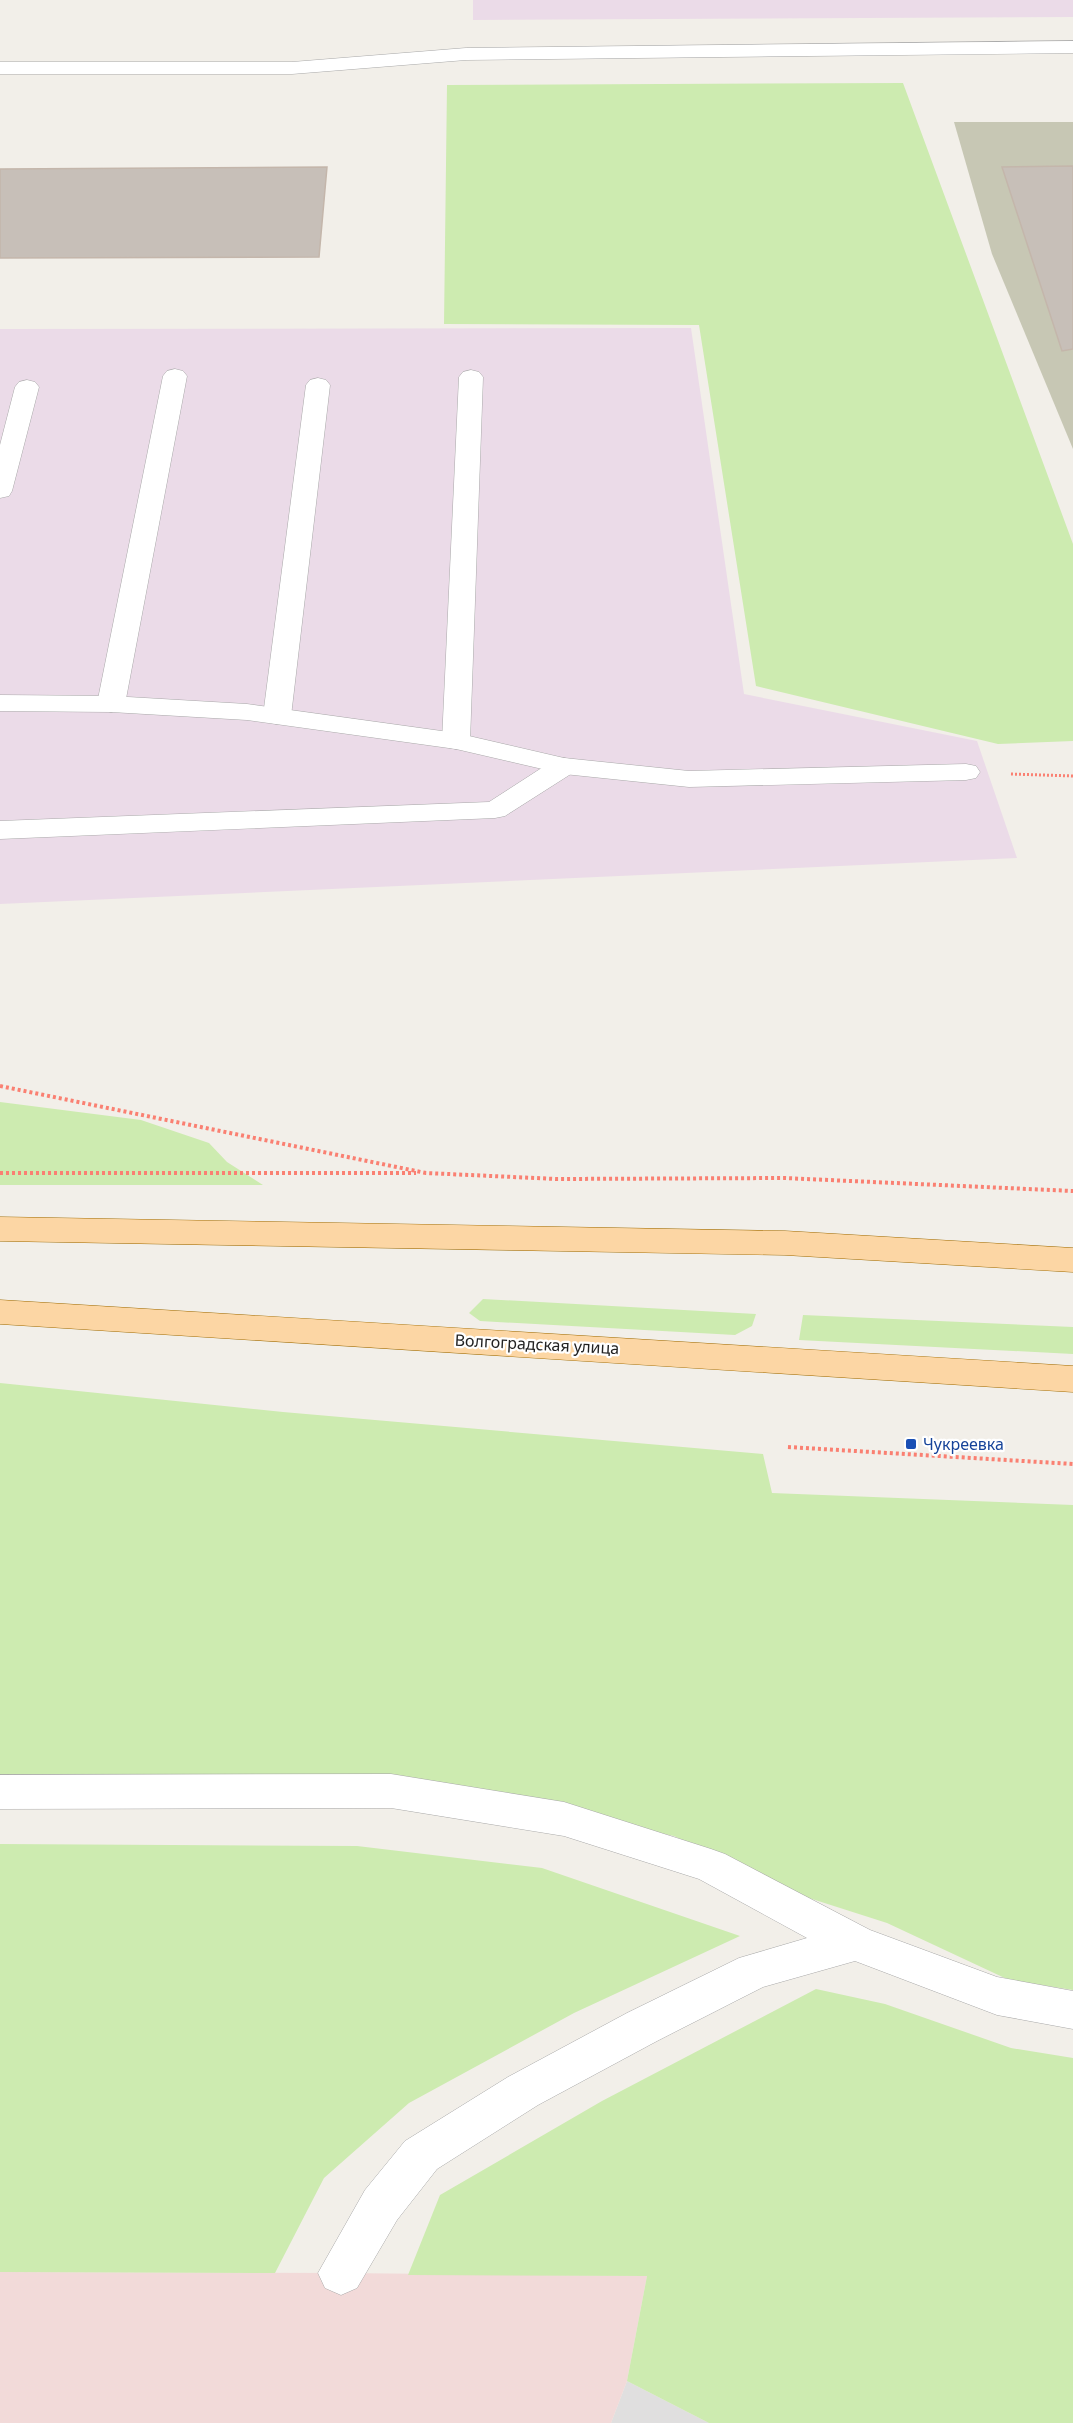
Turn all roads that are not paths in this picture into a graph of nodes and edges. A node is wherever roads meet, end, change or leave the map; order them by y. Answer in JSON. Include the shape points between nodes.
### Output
{"nodes":[{"id":1,"x":1073,"y":47,"type":"edge"},
{"id":2,"x":0,"y":68,"type":"edge"},
{"id":3,"x":175,"y":376,"type":"dead end"},
{"id":4,"x":471,"y":377,"type":"dead end"},
{"id":5,"x":318,"y":385,"type":"dead end"},
{"id":6,"x":27,"y":387,"type":"dead end"},
{"id":7,"x":0,"y":491,"type":"edge"},
{"id":8,"x":0,"y":703,"type":"edge"},
{"id":9,"x":111,"y":704,"type":"junction"},
{"id":10,"x":277,"y":716,"type":"junction"},
{"id":11,"x":456,"y":741,"type":"junction"},
{"id":12,"x":564,"y":766,"type":"junction"},
{"id":13,"x":966,"y":772,"type":"road end"},
{"id":14,"x":0,"y":830,"type":"edge"},
{"id":15,"x":0,"y":1229,"type":"edge"},
{"id":16,"x":1073,"y":1260,"type":"edge"},
{"id":17,"x":0,"y":1311,"type":"edge"},
{"id":18,"x":1073,"y":1379,"type":"edge"},
{"id":19,"x":0,"y":1792,"type":"edge"},
{"id":20,"x":855,"y":1943,"type":"junction"},
{"id":21,"x":1073,"y":2010,"type":"edge"},
{"id":22,"x":341,"y":2273,"type":"dead end"}],
"edges":[{"from":1,"to":2,"type":"street","via":[[466,54],[292,68]]},
{"from":3,"to":9,"type":"street"},
{"from":4,"to":11,"type":"street"},
{"from":5,"to":10,"type":"street"},
{"from":6,"to":7,"type":"street"},
{"from":8,"to":9,"type":"street"},
{"from":9,"to":10,"type":"street"},
{"from":10,"to":11,"type":"street"},
{"from":11,"to":12,"type":"street"},
{"from":12,"to":13,"type":"street","via":[[689,779]]},
{"from":12,"to":14,"type":"street","via":[[495,810]]},
{"from":15,"to":16,"type":"main road","via":[[785,1243]]},
{"from":17,"to":18,"type":"main road","name":"Волгоградская улица"},
{"from":19,"to":20,"type":"street","via":[[391,1791],[564,1819],[711,1866]]},
{"from":20,"to":21,"type":"street","via":[[996,1996]]},
{"from":20,"to":22,"type":"street","via":[[754,1971],[523,2091],[421,2155],[381,2205]]}]}
